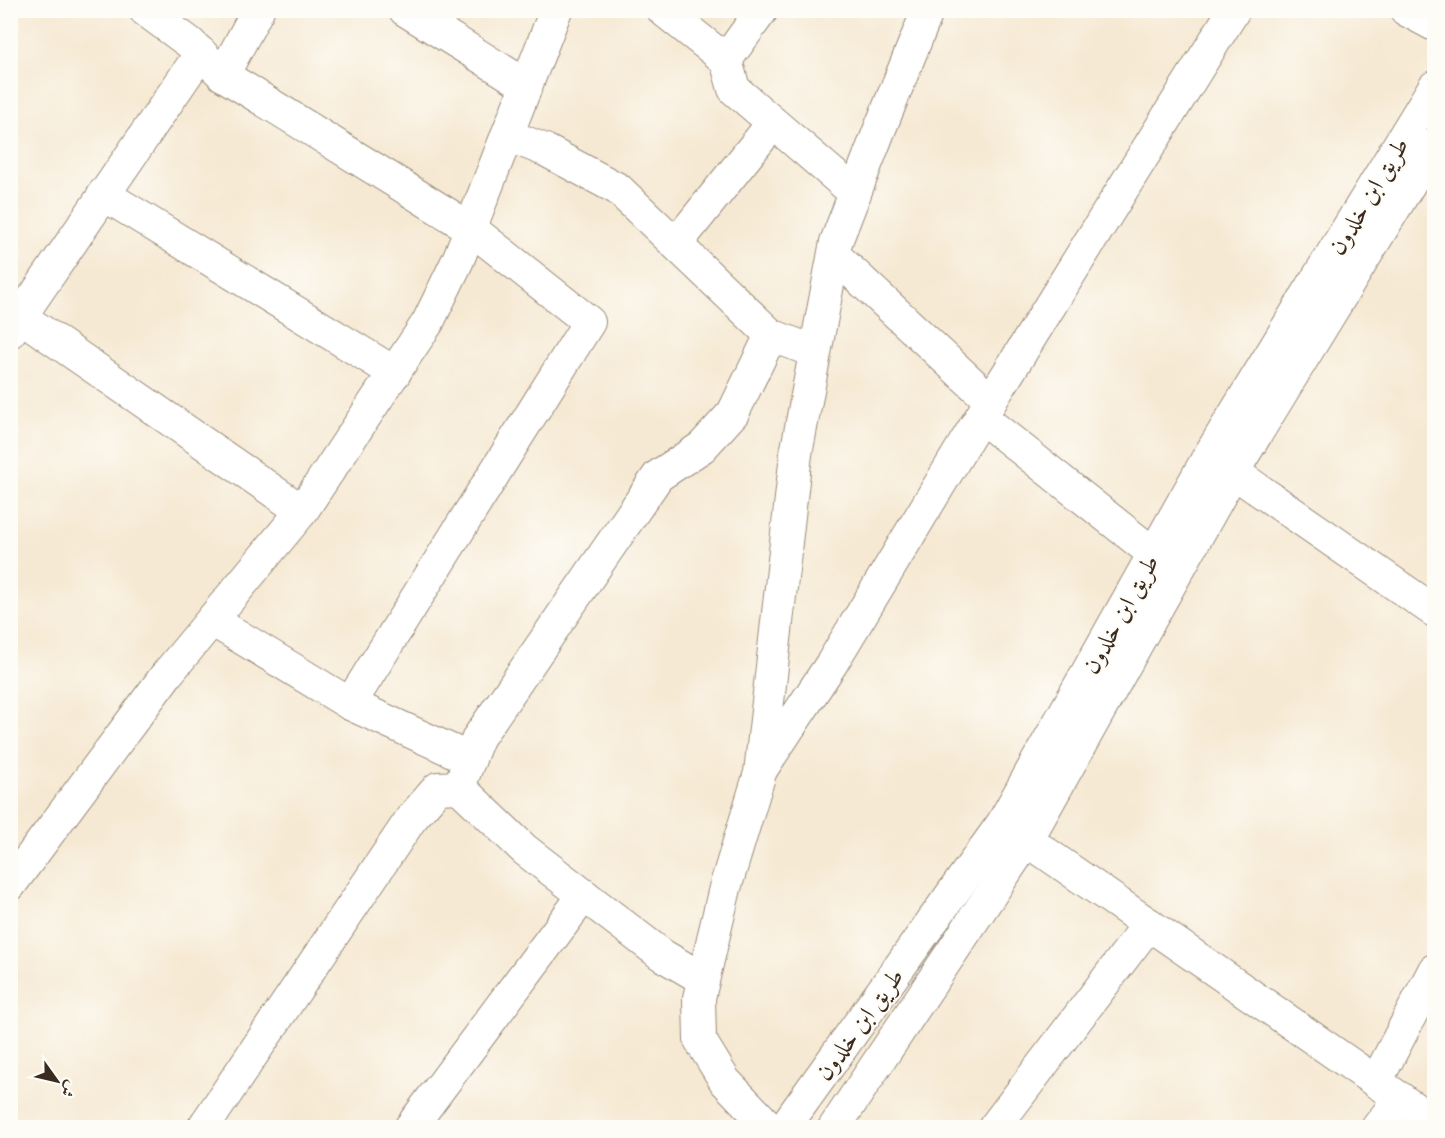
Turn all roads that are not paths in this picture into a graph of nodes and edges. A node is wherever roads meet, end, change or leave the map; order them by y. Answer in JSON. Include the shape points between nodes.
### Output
{"nodes":[{"id":1,"x":145,"y":10,"type":"edge"},
{"id":2,"x":258,"y":10,"type":"edge"},
{"id":3,"x":405,"y":10,"type":"edge"},
{"id":4,"x":556,"y":10,"type":"edge"},
{"id":5,"x":663,"y":10,"type":"edge"},
{"id":6,"x":762,"y":10,"type":"edge"},
{"id":7,"x":928,"y":10,"type":"edge"},
{"id":8,"x":1234,"y":10,"type":"edge"},
{"id":9,"x":1406,"y":10,"type":"edge"},
{"id":10,"x":1434,"y":25,"type":"edge"},
{"id":11,"x":201,"y":53,"type":"junction"},
{"id":12,"x":726,"y":60,"type":"junction"},
{"id":13,"x":223,"y":75,"type":"junction"},
{"id":14,"x":526,"y":85,"type":"junction"},
{"id":15,"x":1434,"y":87,"type":"edge"},
{"id":16,"x":773,"y":123,"type":"junction"},
{"id":17,"x":507,"y":135,"type":"junction"},
{"id":18,"x":1434,"y":144,"type":"edge"},
{"id":19,"x":855,"y":194,"type":"junction"},
{"id":20,"x":103,"y":195,"type":"junction"},
{"id":21,"x":470,"y":228,"type":"junction"},
{"id":22,"x":676,"y":244,"type":"junction"},
{"id":23,"x":834,"y":255,"type":"junction"},
{"id":24,"x":16,"y":324,"type":"edge"},
{"id":25,"x":771,"y":335,"type":"junction"},
{"id":26,"x":815,"y":352,"type":"junction"},
{"id":27,"x":395,"y":373,"type":"junction"},
{"id":28,"x":986,"y":409,"type":"junction"},
{"id":29,"x":1220,"y":465,"type":"junction"},
{"id":30,"x":302,"y":512,"type":"junction"},
{"id":31,"x":1154,"y":554,"type":"junction"},
{"id":32,"x":1434,"y":611,"type":"edge"},
{"id":33,"x":212,"y":620,"type":"junction"},
{"id":34,"x":350,"y":704,"type":"junction"},
{"id":35,"x":464,"y":773,"type":"junction"},
{"id":36,"x":759,"y":773,"type":"junction"},
{"id":37,"x":1027,"y":840,"type":"junction"},
{"id":38,"x":10,"y":885,"type":"edge"},
{"id":39,"x":584,"y":895,"type":"junction"},
{"id":40,"x":1149,"y":924,"type":"junction"},
{"id":41,"x":1434,"y":970,"type":"edge"},
{"id":42,"x":703,"y":979,"type":"junction"},
{"id":43,"x":1388,"y":1090,"type":"junction"},
{"id":44,"x":1434,"y":1122,"type":"edge"},
{"id":45,"x":203,"y":1128,"type":"edge"},
{"id":46,"x":410,"y":1128,"type":"edge"},
{"id":47,"x":770,"y":1128,"type":"edge"},
{"id":48,"x":784,"y":1128,"type":"edge"},
{"id":49,"x":834,"y":1128,"type":"edge"},
{"id":50,"x":994,"y":1128,"type":"edge"},
{"id":51,"x":1377,"y":1128,"type":"edge"}],
"edges":[{"from":1,"to":11,"type":"street"},
{"from":2,"to":13,"type":"street"},
{"from":3,"to":14,"type":"street"},
{"from":4,"to":14,"type":"street"},
{"from":5,"to":12,"type":"street"},
{"from":6,"to":12,"type":"street"},
{"from":7,"to":19,"type":"street"},
{"from":8,"to":28,"type":"street"},
{"from":9,"to":10,"type":"street"},
{"from":11,"to":13,"type":"street"},
{"from":11,"to":20,"type":"street"},
{"from":12,"to":16,"type":"street","via":[[734,89]]},
{"from":13,"to":21,"type":"street"},
{"from":14,"to":17,"type":"street"},
{"from":15,"to":29,"type":"street","name":"طريق ابن خلدون"},
{"from":16,"to":19,"type":"street"},
{"from":16,"to":22,"type":"street"},
{"from":17,"to":21,"type":"street"},
{"from":17,"to":22,"type":"street","via":[[545,150],[618,189]]},
{"from":18,"to":29,"type":"street","name":"طريق ابن خلدون"},
{"from":19,"to":23,"type":"street"},
{"from":20,"to":24,"type":"street"},
{"from":20,"to":27,"type":"street"},
{"from":21,"to":27,"type":"street","via":[[428,322]]},
{"from":21,"to":34,"type":"street","via":[[589,322]]},
{"from":22,"to":25,"type":"street"},
{"from":23,"to":26,"type":"street"},
{"from":23,"to":28,"type":"street"},
{"from":24,"to":30,"type":"street"},
{"from":25,"to":26,"type":"street"},
{"from":25,"to":35,"type":"street","via":[[734,413],[702,447],[658,476],[478,738]]},
{"from":26,"to":36,"type":"street","via":[[796,454]]},
{"from":27,"to":30,"type":"street"},
{"from":28,"to":31,"type":"street"},
{"from":28,"to":36,"type":"street","via":[[832,663]]},
{"from":29,"to":31,"type":"street","name":"طريق ابن خلدون"},
{"from":29,"to":32,"type":"street"},
{"from":29,"to":37,"type":"street","name":"طريق ابن خلدون"},
{"from":30,"to":33,"type":"street"},
{"from":31,"to":48,"type":"street","name":"طريق ابن خلدون","via":[[1002,824]]},
{"from":33,"to":34,"type":"street"},
{"from":33,"to":38,"type":"street","via":[[167,674]]},
{"from":34,"to":35,"type":"street"},
{"from":35,"to":39,"type":"street","via":[[525,850]]},
{"from":35,"to":45,"type":"street","via":[[438,788],[411,819]]},
{"from":36,"to":42,"type":"street"},
{"from":37,"to":40,"type":"street"},
{"from":37,"to":49,"type":"street","name":"طريق ابن خلدون"},
{"from":39,"to":42,"type":"street","via":[[662,955]]},
{"from":39,"to":46,"type":"street"},
{"from":40,"to":43,"type":"street"},
{"from":40,"to":50,"type":"street"},
{"from":41,"to":43,"type":"street"},
{"from":42,"to":47,"type":"street","via":[[699,998],[700,1040],[725,1081]]},
{"from":43,"to":44,"type":"street"},
{"from":43,"to":51,"type":"street"}]}
